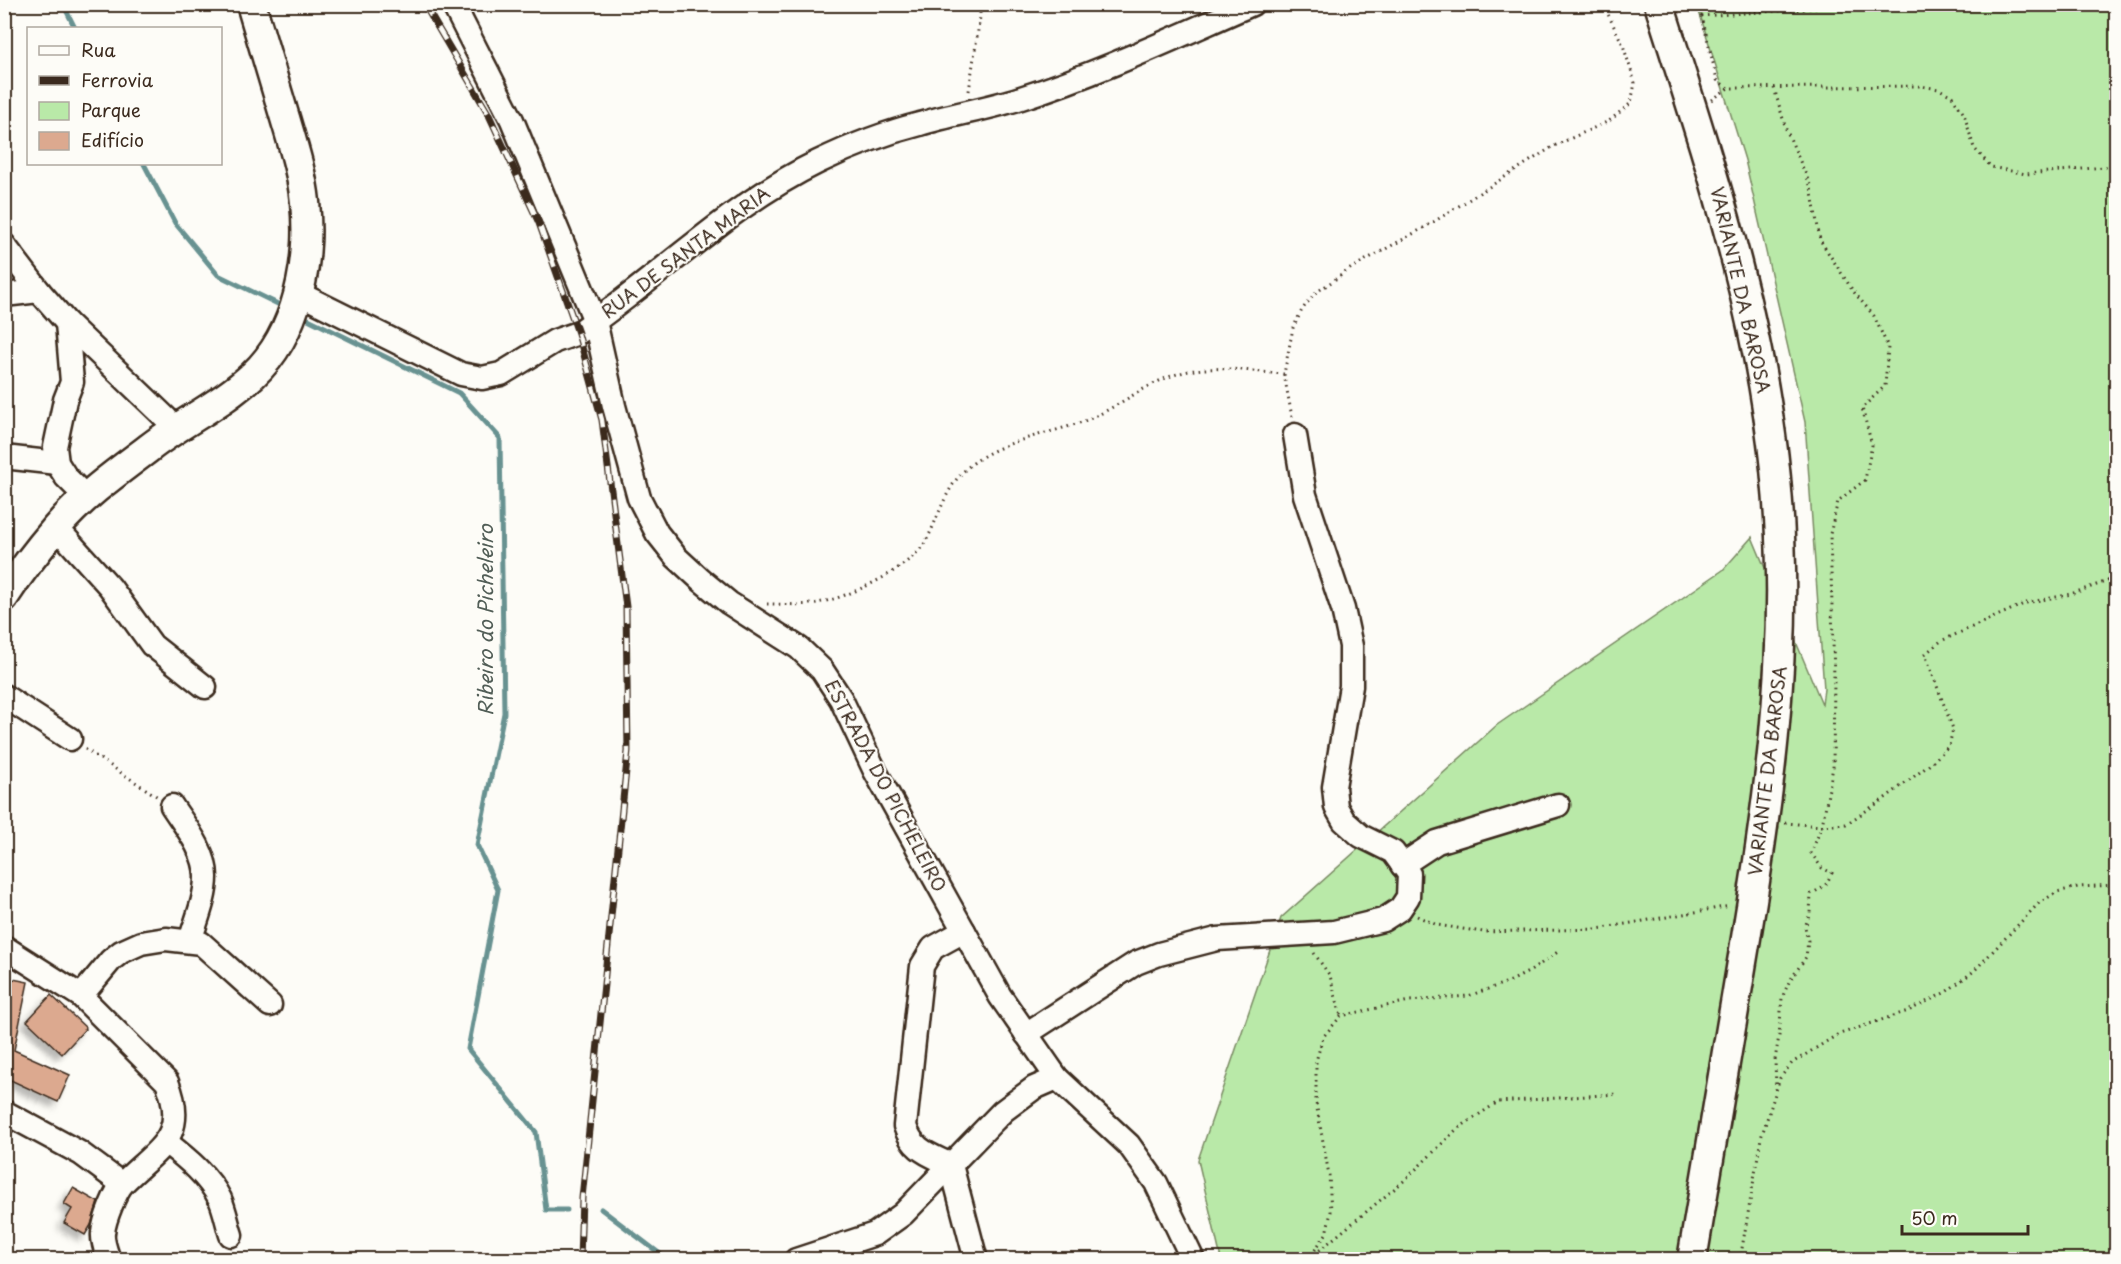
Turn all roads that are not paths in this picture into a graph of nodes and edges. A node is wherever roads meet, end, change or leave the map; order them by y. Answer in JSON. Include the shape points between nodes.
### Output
{"nodes":[{"id":1,"x":251,"y":4,"type":"edge"},
{"id":2,"x":453,"y":4,"type":"edge"},
{"id":3,"x":1252,"y":4,"type":"edge"},
{"id":4,"x":1659,"y":4,"type":"edge"},
{"id":5,"x":4,"y":245,"type":"edge"},
{"id":6,"x":39,"y":291,"type":"junction"},
{"id":7,"x":4,"y":295,"type":"edge"},
{"id":8,"x":294,"y":306,"type":"junction"},
{"id":9,"x":595,"y":321,"type":"junction"},
{"id":10,"x":67,"y":323,"type":"junction"},
{"id":11,"x":174,"y":431,"type":"junction"},
{"id":12,"x":1295,"y":435,"type":"road end"},
{"id":13,"x":4,"y":458,"type":"edge"},
{"id":14,"x":57,"y":463,"type":"junction"},
{"id":15,"x":87,"y":498,"type":"junction"},
{"id":16,"x":56,"y":528,"type":"junction"},
{"id":17,"x":4,"y":597,"type":"edge"},
{"id":18,"x":205,"y":687,"type":"dead end"},
{"id":19,"x":4,"y":696,"type":"edge"},
{"id":20,"x":70,"y":740,"type":"road end"},
{"id":21,"x":1558,"y":805,"type":"dead end"},
{"id":22,"x":172,"y":806,"type":"road end"},
{"id":23,"x":1402,"y":865,"type":"junction"},
{"id":24,"x":964,"y":931,"type":"junction"},
{"id":25,"x":190,"y":941,"type":"junction"},
{"id":26,"x":4,"y":947,"type":"edge"},
{"id":27,"x":81,"y":996,"type":"junction"},
{"id":28,"x":270,"y":1005,"type":"dead end"},
{"id":29,"x":1026,"y":1034,"type":"junction"},
{"id":30,"x":1057,"y":1078,"type":"junction"},
{"id":31,"x":4,"y":1112,"type":"edge"},
{"id":32,"x":166,"y":1142,"type":"junction"},
{"id":33,"x":951,"y":1165,"type":"junction"},
{"id":34,"x":122,"y":1184,"type":"junction"},
{"id":35,"x":231,"y":1235,"type":"dead end"},
{"id":36,"x":109,"y":1260,"type":"edge"},
{"id":37,"x":796,"y":1260,"type":"edge"},
{"id":38,"x":976,"y":1260,"type":"edge"},
{"id":39,"x":1193,"y":1260,"type":"edge"},
{"id":40,"x":1692,"y":1260,"type":"edge"}],
"edges":[{"from":1,"to":8,"type":"main road","via":[[297,159],[306,211],[305,250]]},
{"from":2,"to":9,"type":"street","name":"ESTRADA DO PICHELEIRO","via":[[512,120]]},
{"from":3,"to":9,"type":"street","name":"RUA DE SANTA MARIA","via":[[1047,90],[880,135],[815,163],[735,213]]},
{"from":4,"to":40,"type":"main road","name":"VARIANTE DA BAROSA","via":[[1719,194],[1755,343],[1781,547],[1781,665],[1772,765]]},
{"from":5,"to":6,"type":"street"},
{"from":6,"to":7,"type":"street"},
{"from":6,"to":10,"type":"street"},
{"from":8,"to":9,"type":"street","name":"RUA DE SANTA MARIA","via":[[460,374],[482,378],[501,374]]},
{"from":8,"to":11,"type":"main road","via":[[270,357],[251,376]]},
{"from":9,"to":24,"type":"street","name":"ESTRADA DO PICHELEIRO","via":[[639,498],[657,533],[700,580],[799,648],[822,670],[842,699],[875,771]]},
{"from":10,"to":11,"type":"street","via":[[166,418]]},
{"from":10,"to":14,"type":"street","via":[[72,382],[59,424]]},
{"from":11,"to":15,"type":"main road"},
{"from":12,"to":23,"type":"street","via":[[1305,495],[1343,609],[1351,646],[1351,686],[1334,788],[1336,807],[1344,821],[1361,836],[1393,852]]},
{"from":13,"to":14,"type":"street"},
{"from":14,"to":15,"type":"street"},
{"from":15,"to":16,"type":"main road"},
{"from":16,"to":17,"type":"main road"},
{"from":16,"to":18,"type":"street","via":[[110,587],[153,645]]},
{"from":19,"to":20,"type":"street"},
{"from":21,"to":23,"type":"street","via":[[1437,842]]},
{"from":22,"to":25,"type":"street","via":[[204,861],[206,878]]},
{"from":23,"to":29,"type":"street","via":[[1409,874],[1408,897],[1400,909],[1383,920],[1334,932],[1217,939],[1159,954],[1136,963]]},
{"from":24,"to":29,"type":"street","name":"ESTRADA DO PICHELEIRO"},
{"from":24,"to":33,"type":"street","via":[[933,948],[922,966],[905,1126],[909,1139],[921,1150]]},
{"from":25,"to":27,"type":"street","via":[[155,939],[121,952]]},
{"from":25,"to":28,"type":"street","via":[[201,943]]},
{"from":26,"to":27,"type":"street"},
{"from":27,"to":32,"type":"street","via":[[167,1082],[175,1114]]},
{"from":29,"to":30,"type":"street","name":"ESTRADA DO PICHELEIRO"},
{"from":30,"to":33,"type":"street","via":[[1034,1088],[1003,1111]]},
{"from":30,"to":39,"type":"street","name":"ESTRADA DO PICHELEIRO","via":[[1129,1144],[1156,1183]]},
{"from":31,"to":34,"type":"street","via":[[80,1153]]},
{"from":32,"to":34,"type":"street"},
{"from":32,"to":35,"type":"street","via":[[210,1182],[221,1200]]},
{"from":33,"to":37,"type":"street","via":[[903,1214],[875,1234]]},
{"from":33,"to":38,"type":"street"},
{"from":34,"to":36,"type":"street","via":[[103,1233]]}]}
